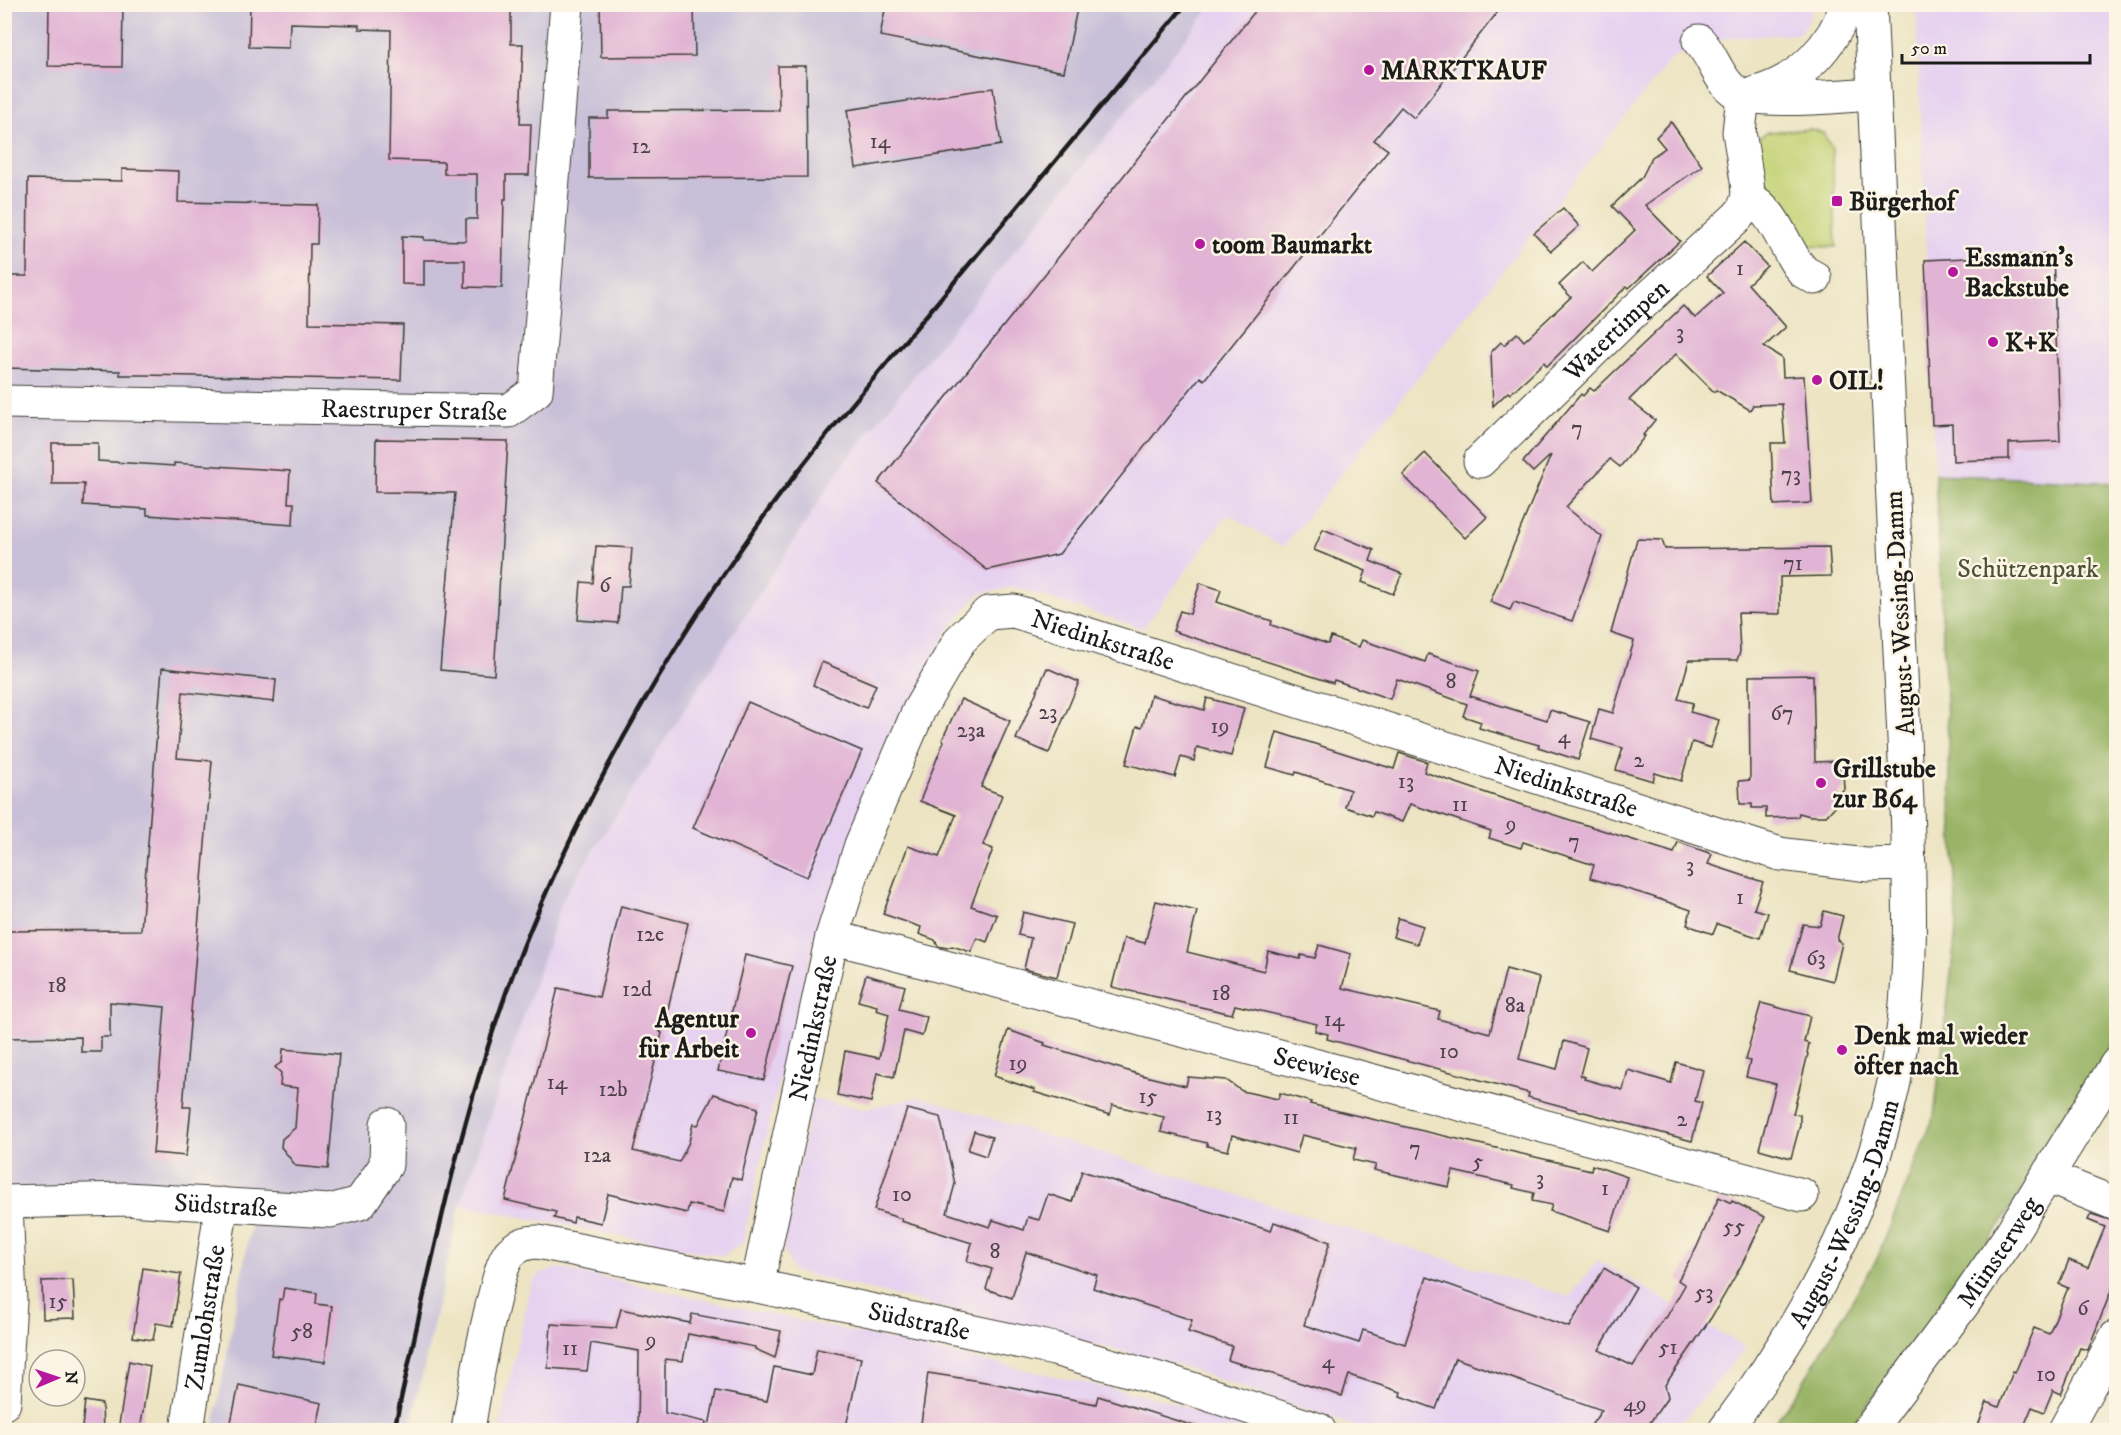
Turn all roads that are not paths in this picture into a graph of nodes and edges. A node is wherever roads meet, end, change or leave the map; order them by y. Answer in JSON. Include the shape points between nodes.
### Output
{"nodes":[{"id":1,"x":567,"y":4,"type":"edge"},
{"id":2,"x":1847,"y":4,"type":"edge"},
{"id":3,"x":1870,"y":4,"type":"edge"},
{"id":4,"x":1699,"y":41,"type":"dead end"},
{"id":5,"x":1874,"y":94,"type":"junction"},
{"id":6,"x":1743,"y":96,"type":"junction"},
{"id":7,"x":1748,"y":197,"type":"junction"},
{"id":8,"x":1815,"y":278,"type":"dead end"},
{"id":9,"x":4,"y":402,"type":"edge"},
{"id":10,"x":1480,"y":461,"type":"dead end"},
{"id":11,"x":1909,"y":864,"type":"junction"},
{"id":12,"x":832,"y":937,"type":"junction"},
{"id":13,"x":2116,"y":1065,"type":"edge"},
{"id":14,"x":387,"y":1124,"type":"dead end"},
{"id":15,"x":2048,"y":1177,"type":"junction"},
{"id":16,"x":1802,"y":1195,"type":"dead end"},
{"id":17,"x":5,"y":1202,"type":"edge"},
{"id":18,"x":222,"y":1204,"type":"junction"},
{"id":19,"x":2116,"y":1204,"type":"edge"},
{"id":20,"x":757,"y":1286,"type":"junction"},
{"id":21,"x":2116,"y":1337,"type":"edge"},
{"id":22,"x":4,"y":1403,"type":"edge"},
{"id":23,"x":187,"y":1431,"type":"edge"},
{"id":24,"x":468,"y":1431,"type":"edge"},
{"id":25,"x":1319,"y":1431,"type":"edge"},
{"id":26,"x":1725,"y":1431,"type":"edge"},
{"id":27,"x":1869,"y":1431,"type":"edge"},
{"id":28,"x":2065,"y":1431,"type":"edge"}],
"edges":[{"from":1,"to":9,"type":"street","name":"Raestruper Straße","via":[[536,391],[509,411]]},
{"from":2,"to":6,"type":"street","via":[[1831,38],[1807,66],[1777,85]]},
{"from":3,"to":5,"type":"street","name":"August-Wessing-Damm"},
{"from":4,"to":6,"type":"street","via":[[1722,78]]},
{"from":5,"to":6,"type":"street"},
{"from":5,"to":11,"type":"street","name":"August-Wessing-Damm"},
{"from":6,"to":7,"type":"street","via":[[1739,132]]},
{"from":7,"to":8,"type":"street","via":[[1769,214],[1798,265]]},
{"from":7,"to":10,"type":"street","name":"Watertimpen","via":[[1737,217]]},
{"from":11,"to":12,"type":"street","name":"Niedinkstraße","via":[[1867,865],[1780,854],[1014,611],[988,613],[960,640],[919,710],[861,845]]},
{"from":11,"to":26,"type":"street","name":"August-Wessing-Damm","via":[[1903,1031],[1887,1115],[1872,1165],[1851,1220],[1811,1302]]},
{"from":12,"to":16,"type":"street","name":"Seewiese"},
{"from":12,"to":20,"type":"street","name":"Niedinkstraße"},
{"from":13,"to":15,"type":"street","name":"Münsterweg"},
{"from":14,"to":18,"type":"street","name":"Südstraße","via":[[386,1165],[360,1203],[330,1211]]},
{"from":15,"to":19,"type":"street"},
{"from":15,"to":27,"type":"street","name":"Münsterweg","via":[[1963,1304]]},
{"from":17,"to":18,"type":"street","name":"Südstraße","via":[[126,1200]]},
{"from":17,"to":22,"type":"street","via":[[10,1301]]},
{"from":18,"to":23,"type":"street","name":"Zumlohstraße"},
{"from":20,"to":24,"type":"street","name":"Südstraße","via":[[538,1242],[514,1249],[497,1286]]},
{"from":20,"to":25,"type":"street","name":"Südstraße","via":[[1064,1352]]},
{"from":21,"to":28,"type":"street"}]}
